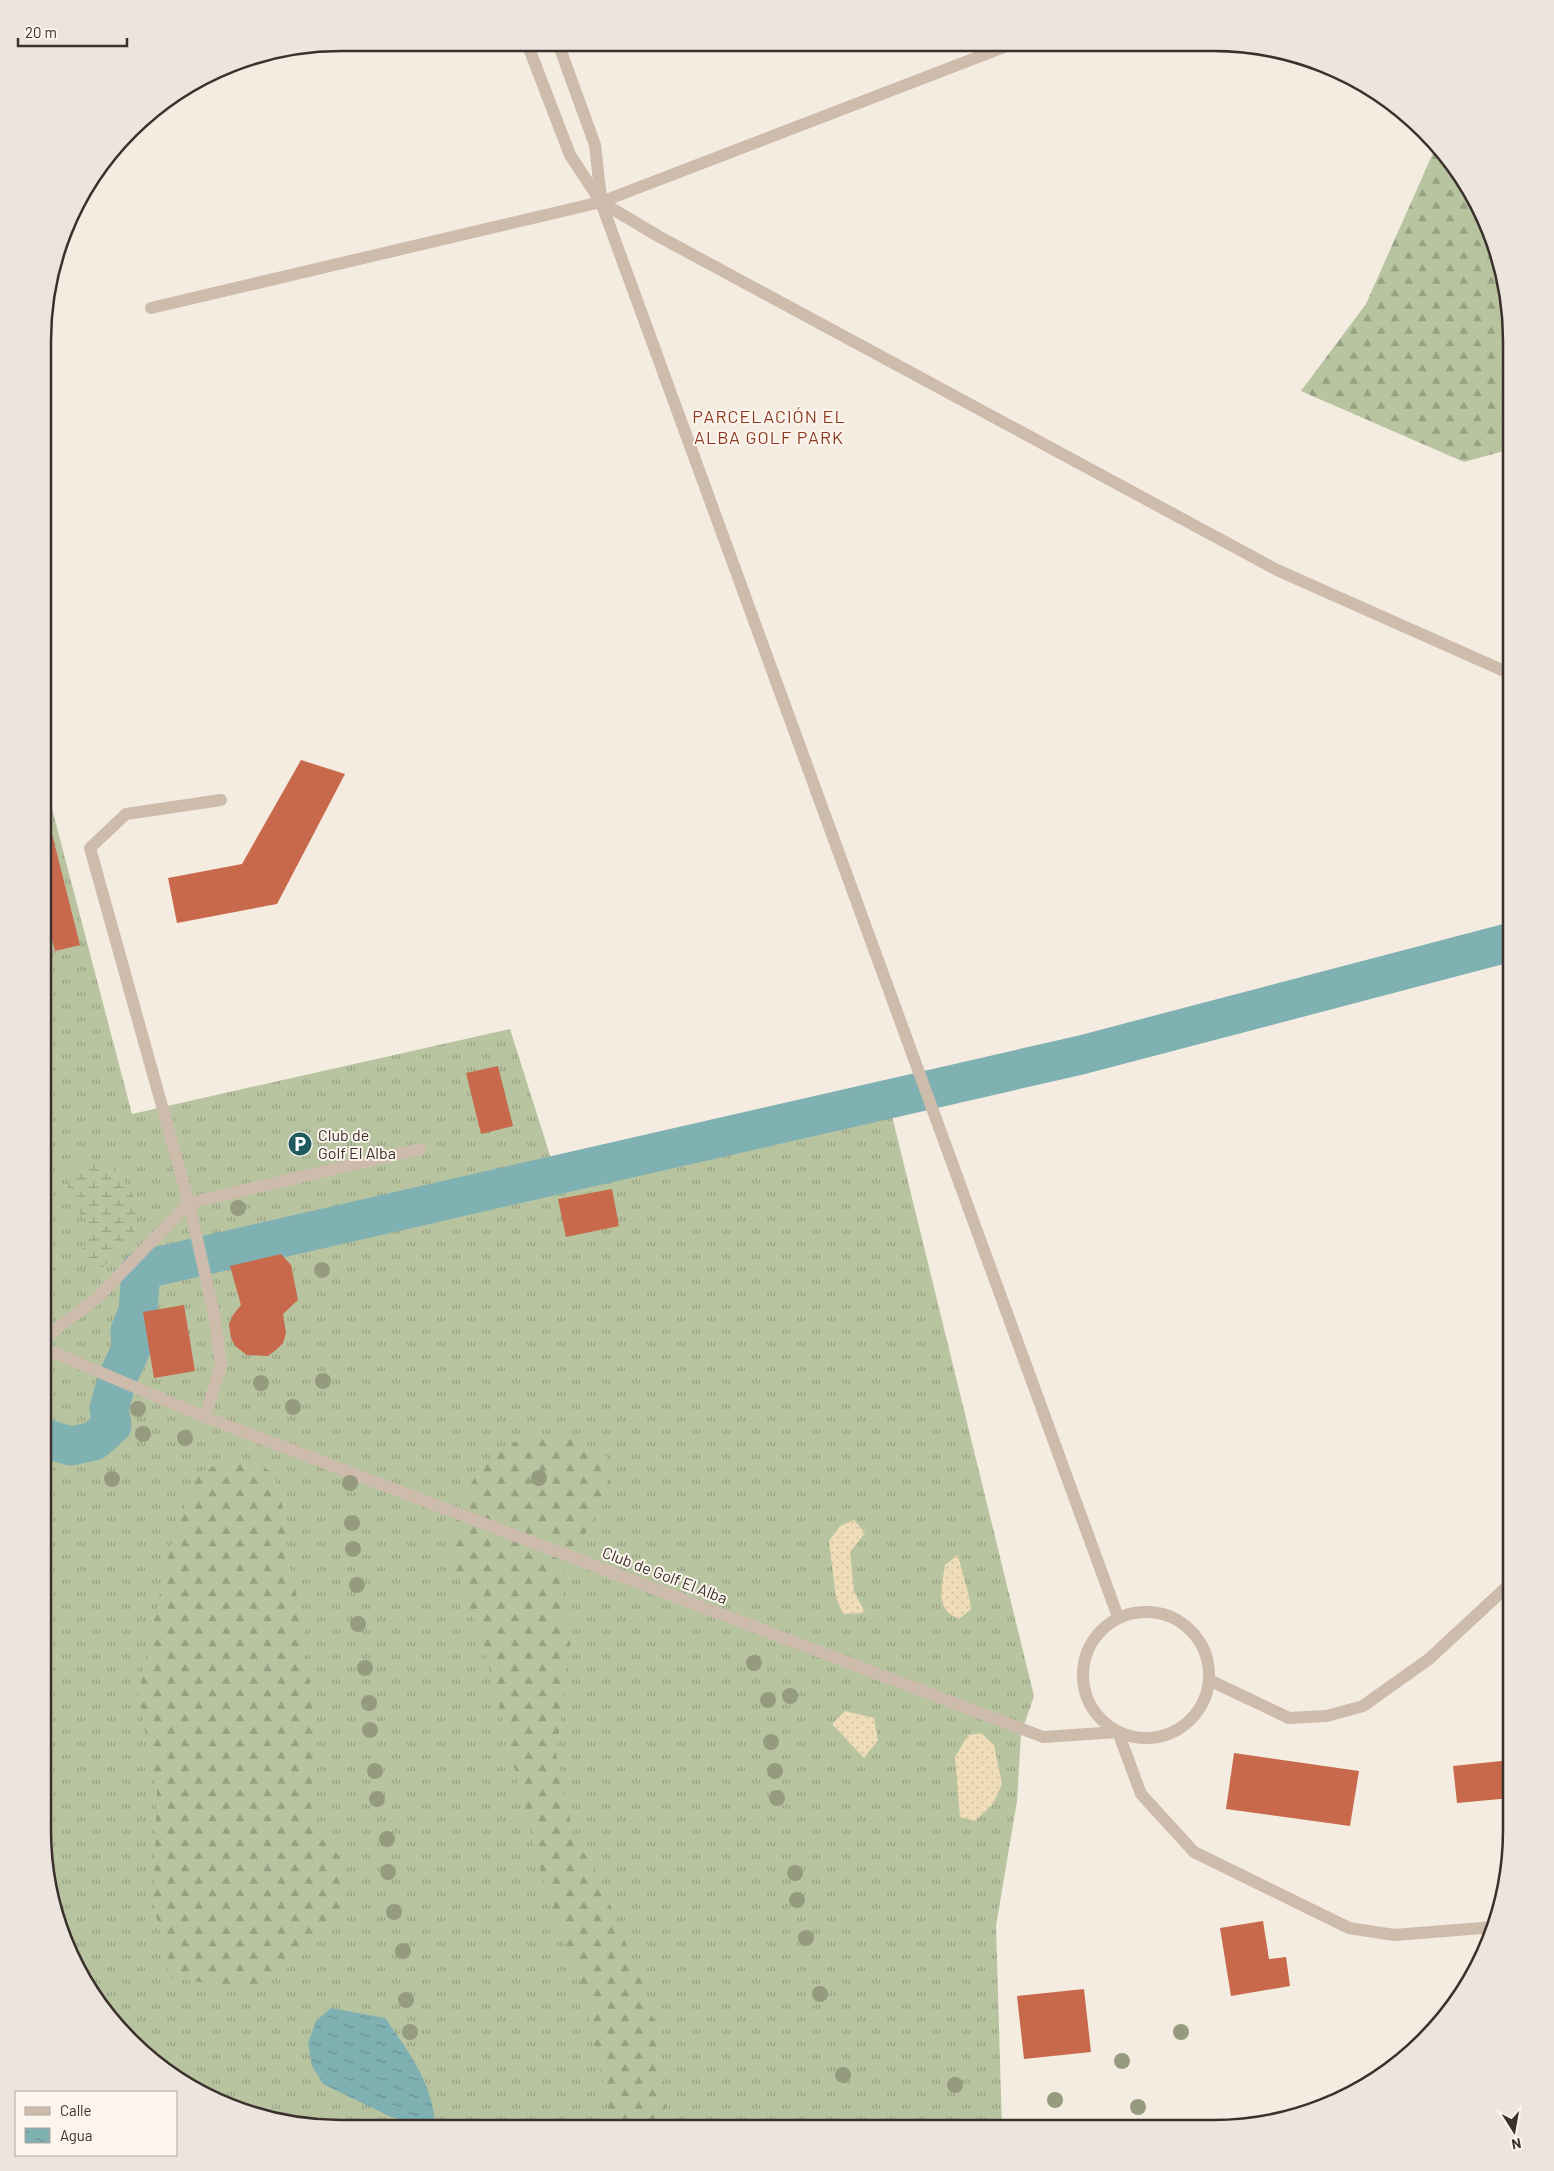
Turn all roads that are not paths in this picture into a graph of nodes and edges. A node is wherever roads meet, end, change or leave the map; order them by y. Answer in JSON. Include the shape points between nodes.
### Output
{"nodes":[{"id":1,"x":530,"y":51,"type":"edge"},
{"id":2,"x":561,"y":51,"type":"edge"},
{"id":3,"x":994,"y":51,"type":"edge"},
{"id":4,"x":601,"y":202,"type":"junction"},
{"id":5,"x":151,"y":308,"type":"dead end"},
{"id":6,"x":1503,"y":670,"type":"edge"},
{"id":7,"x":221,"y":800,"type":"dead end"},
{"id":8,"x":420,"y":1149,"type":"dead end"},
{"id":9,"x":189,"y":1203,"type":"junction"},
{"id":10,"x":51,"y":1333,"type":"edge"},
{"id":11,"x":51,"y":1351,"type":"edge"},
{"id":12,"x":205,"y":1417,"type":"junction"},
{"id":13,"x":1503,"y":1590,"type":"edge"},
{"id":14,"x":1118,"y":1617,"type":"junction"},
{"id":15,"x":1211,"y":1681,"type":"junction"},
{"id":16,"x":1118,"y":1732,"type":"junction"},
{"id":17,"x":1485,"y":1928,"type":"edge"}],
"edges":[{"from":1,"to":4,"type":"street","via":[[570,154]]},
{"from":2,"to":4,"type":"street","via":[[595,145]]},
{"from":3,"to":4,"type":"street"},
{"from":4,"to":5,"type":"street"},
{"from":4,"to":6,"type":"street","via":[[658,236],[1277,570]]},
{"from":4,"to":14,"type":"street"},
{"from":7,"to":9,"type":"street","via":[[126,814],[90,848]]},
{"from":8,"to":9,"type":"street"},
{"from":9,"to":10,"type":"street","via":[[95,1300]]},
{"from":9,"to":12,"type":"street","via":[[222,1365]]},
{"from":11,"to":12,"type":"street","name":"Club de Golf El Alba"},
{"from":12,"to":16,"type":"street","name":"Club de Golf El Alba","via":[[1043,1737]]},
{"from":13,"to":15,"type":"street","via":[[1429,1659],[1363,1706],[1327,1716],[1289,1718]]},
{"from":14,"to":15,"type":"street","via":[[1144,1611],[1171,1615],[1193,1631],[1208,1654]]},
{"from":14,"to":16,"type":"street","via":[[1096,1635],[1084,1661],[1084,1689],[1096,1714]]},
{"from":15,"to":16,"type":"street","via":[[1200,1711],[1178,1731],[1148,1739]]},
{"from":16,"to":17,"type":"street","via":[[1142,1794],[1194,1852],[1349,1928],[1394,1935]]}]}
